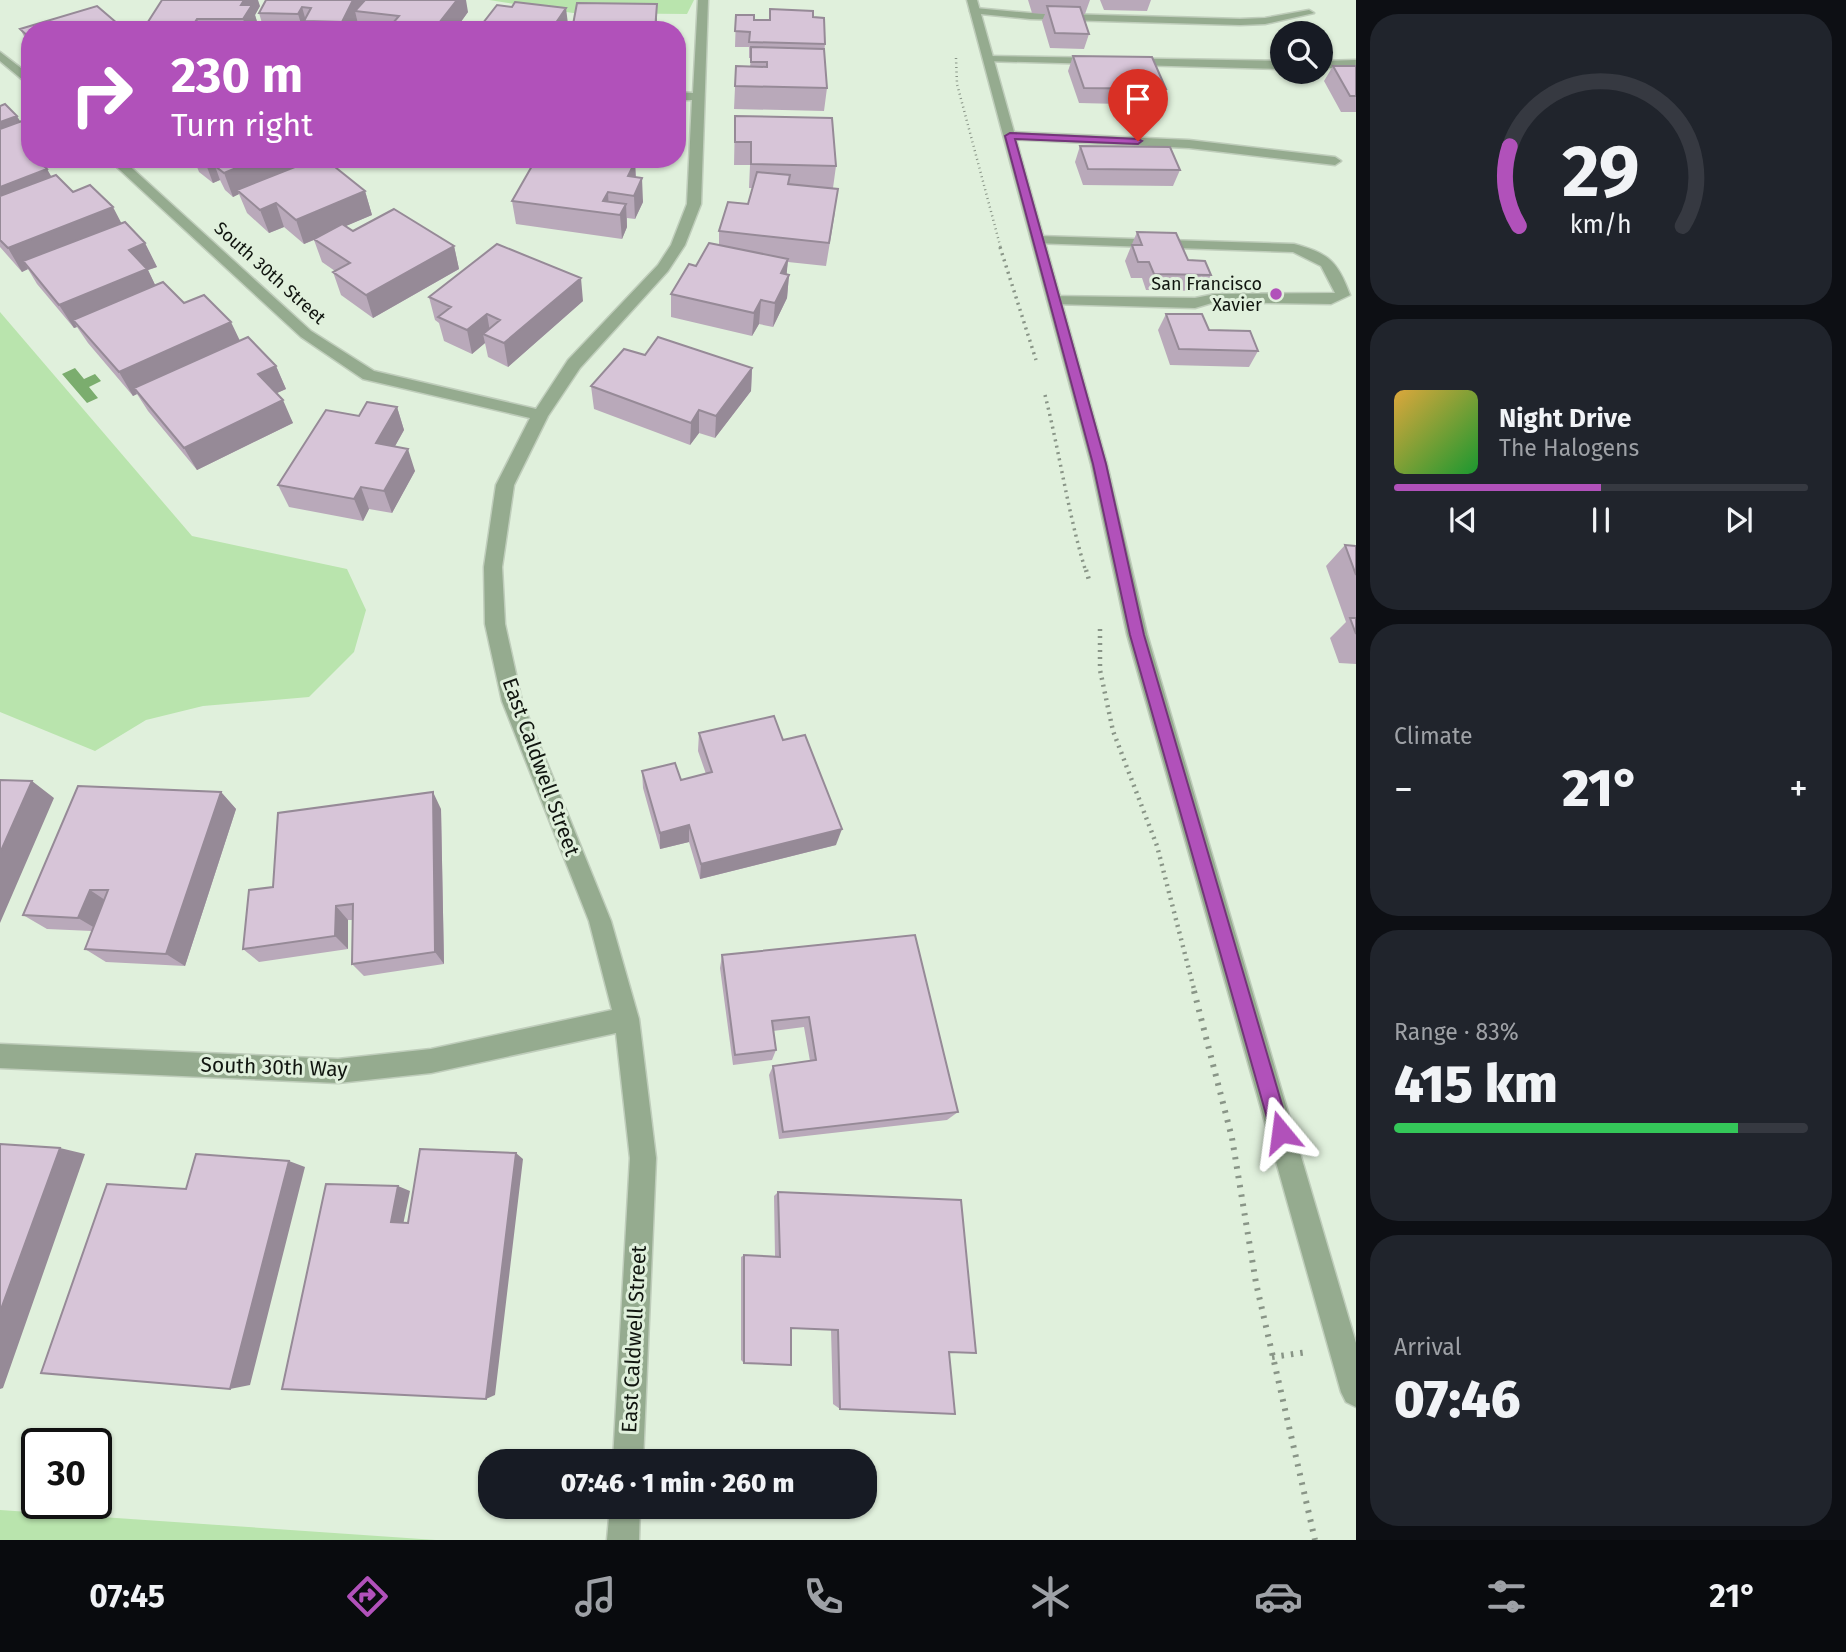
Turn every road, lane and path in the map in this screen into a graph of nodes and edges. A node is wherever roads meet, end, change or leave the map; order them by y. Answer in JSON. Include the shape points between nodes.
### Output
{"nodes":[{"id":1,"x":703,"y":0,"type":"edge"},
{"id":2,"x":973,"y":6,"type":"edge"},
{"id":3,"x":1309,"y":13,"type":"dead end"},
{"id":4,"x":958,"y":46,"type":"dead end"},
{"id":5,"x":0,"y":55,"type":"edge"},
{"id":6,"x":988,"y":59,"type":"junction"},
{"id":7,"x":1356,"y":64,"type":"edge"},
{"id":8,"x":1270,"y":65,"type":"edge"},
{"id":9,"x":1333,"y":65,"type":"edge"},
{"id":10,"x":21,"y":74,"type":"edge"},
{"id":11,"x":686,"y":96,"type":"edge"},
{"id":12,"x":700,"y":97,"type":"junction"},
{"id":13,"x":1010,"y":136,"type":"junction"},
{"id":14,"x":1335,"y":161,"type":"dead end"},
{"id":15,"x":124,"y":168,"type":"edge"},
{"id":16,"x":1038,"y":240,"type":"junction"},
{"id":17,"x":1054,"y":299,"type":"junction"},
{"id":18,"x":1039,"y":370,"type":"dead end"},
{"id":19,"x":1042,"y":382,"type":"dead end"},
{"id":20,"x":540,"y":415,"type":"junction"},
{"id":21,"x":1091,"y":588,"type":"dead end"},
{"id":22,"x":1100,"y":628,"type":"dead end"},
{"id":23,"x":627,"y":1019,"type":"junction"},
{"id":24,"x":0,"y":1056,"type":"edge"},
{"id":25,"x":1356,"y":1392,"type":"edge"},
{"id":26,"x":629,"y":1449,"type":"edge"},
{"id":27,"x":625,"y":1519,"type":"edge"},
{"id":28,"x":624,"y":1540,"type":"edge"},
{"id":29,"x":1315,"y":1540,"type":"edge"}],
"edges":[{"from":1,"to":12,"type":"street","name":"East Caldwell Street"},
{"from":2,"to":3,"type":"street","via":[[1041,16],[1240,22]]},
{"from":2,"to":6,"type":"street"},
{"from":4,"to":18,"type":"path","via":[[956,90]]},
{"from":5,"to":10,"type":"street"},
{"from":6,"to":8,"type":"street"},
{"from":6,"to":13,"type":"street"},
{"from":7,"to":9,"type":"street"},
{"from":11,"to":12,"type":"street"},
{"from":12,"to":20,"type":"street","name":"East Caldwell Street","via":[[694,204],[678,245],[663,268],[574,364]]},
{"from":13,"to":14,"type":"street","via":[[1189,144]]},
{"from":13,"to":16,"type":"street"},
{"from":15,"to":20,"type":"street","name":"South 30th Street","via":[[306,334],[369,375]]},
{"from":16,"to":17,"type":"street"},
{"from":16,"to":17,"type":"street","via":[[1294,248],[1321,255],[1343,295],[1331,299],[1215,298],[1195,303]]},
{"from":17,"to":25,"type":"street","via":[[1099,464],[1137,635]]},
{"from":19,"to":21,"type":"path","via":[[1071,523]]},
{"from":20,"to":23,"type":"street","name":"East Caldwell Street","via":[[505,485],[492,567],[495,624],[512,701],[600,921]]},
{"from":22,"to":29,"type":"path","via":[[1100,670],[1113,731],[1157,846],[1232,1138],[1256,1283]]},
{"from":23,"to":24,"type":"street","name":"South 30th Way","via":[[431,1060],[338,1071]]},
{"from":23,"to":26,"type":"street","name":"East Caldwell Street","via":[[643,1158]]},
{"from":27,"to":28,"type":"street"}]}
